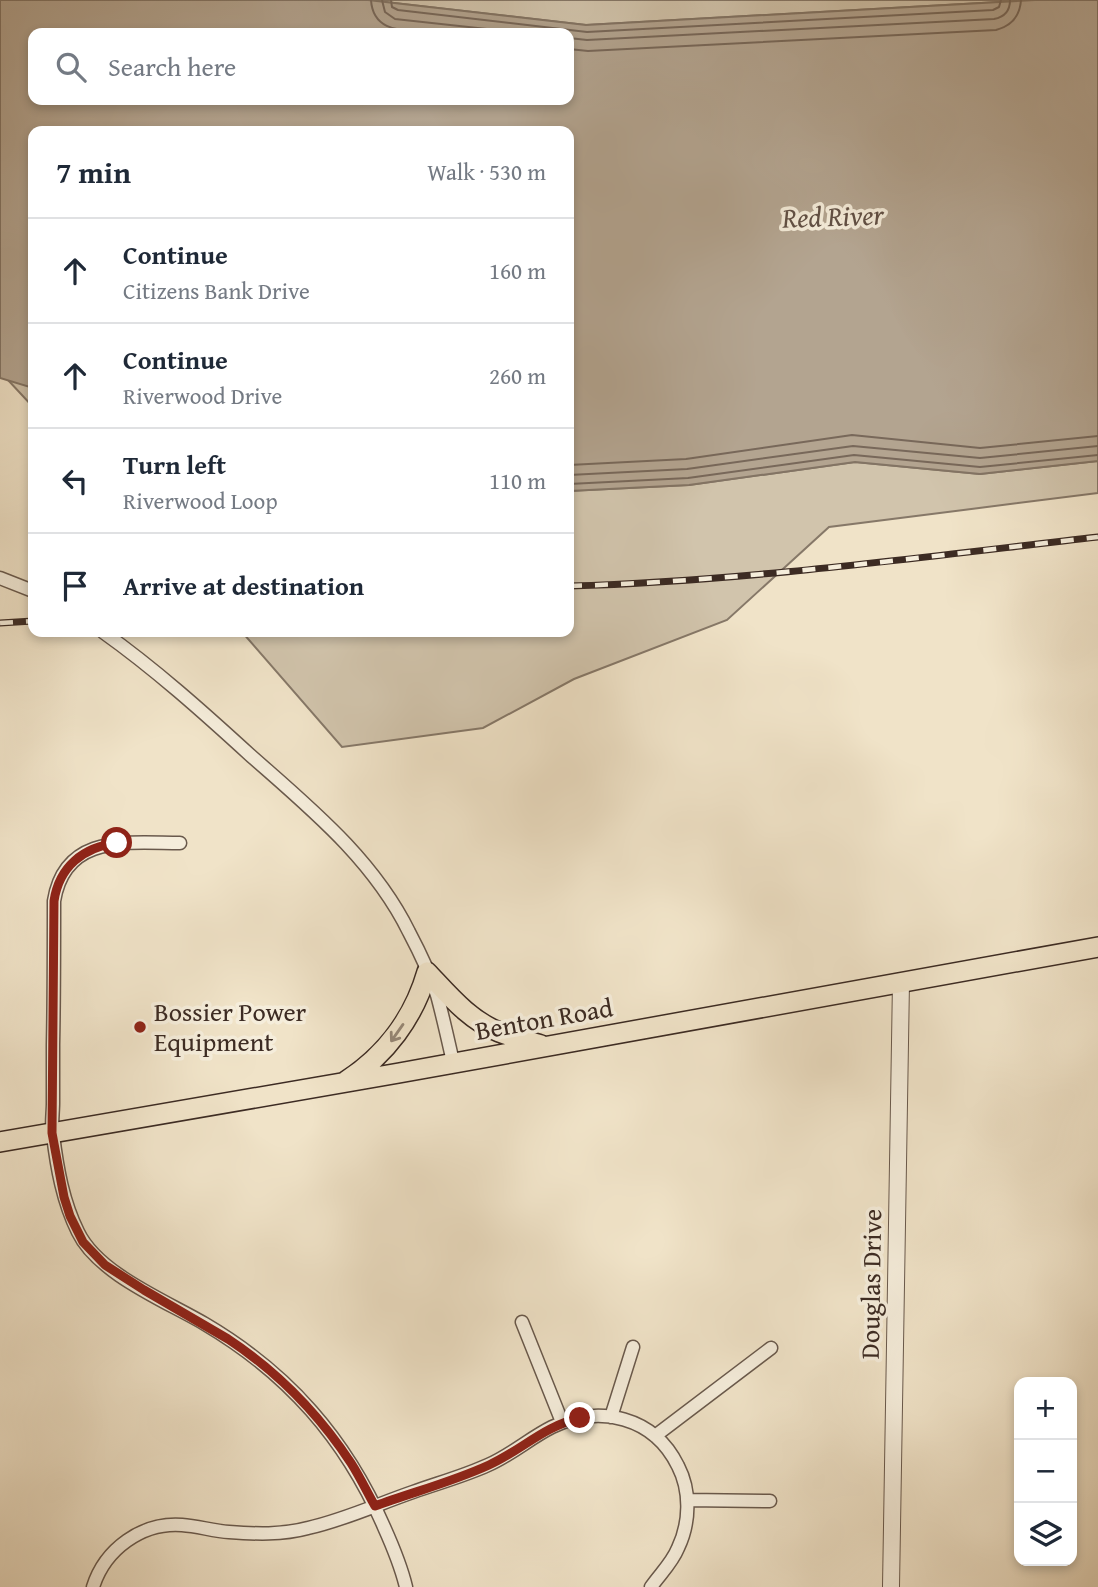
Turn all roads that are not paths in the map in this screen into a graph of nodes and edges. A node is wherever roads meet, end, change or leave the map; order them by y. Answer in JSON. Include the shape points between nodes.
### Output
{"nodes":[{"id":1,"x":0,"y":578,"type":"edge"},
{"id":2,"x":28,"y":589,"type":"edge"},
{"id":3,"x":110,"y":637,"type":"edge"},
{"id":4,"x":180,"y":843,"type":"dead end"},
{"id":5,"x":1098,"y":947,"type":"edge"},
{"id":6,"x":427,"y":972,"type":"junction"},
{"id":7,"x":901,"y":982,"type":"junction"},
{"id":8,"x":545,"y":1046,"type":"junction"},
{"id":9,"x":453,"y":1062,"type":"junction"},
{"id":10,"x":343,"y":1082,"type":"junction"},
{"id":11,"x":52,"y":1133,"type":"junction"},
{"id":12,"x":0,"y":1142,"type":"edge"},
{"id":13,"x":522,"y":1322,"type":"dead end"},
{"id":14,"x":633,"y":1347,"type":"dead end"},
{"id":15,"x":771,"y":1348,"type":"dead end"},
{"id":16,"x":611,"y":1417,"type":"junction"},
{"id":17,"x":562,"y":1422,"type":"junction"},
{"id":18,"x":655,"y":1436,"type":"junction"},
{"id":19,"x":687,"y":1500,"type":"junction"},
{"id":20,"x":769,"y":1501,"type":"dead end"},
{"id":21,"x":375,"y":1506,"type":"junction"},
{"id":22,"x":93,"y":1587,"type":"edge"},
{"id":23,"x":406,"y":1587,"type":"edge"},
{"id":24,"x":650,"y":1587,"type":"edge"},
{"id":25,"x":891,"y":1587,"type":"edge"}],
"edges":[{"from":1,"to":2,"type":"street"},
{"from":3,"to":6,"type":"street","via":[[176,688],[359,856],[409,931]]},
{"from":4,"to":11,"type":"street","via":[[105,845],[73,862],[59,881],[54,901]]},
{"from":5,"to":7,"type":"main road","name":"Benton Road"},
{"from":6,"to":8,"type":"main road","via":[[479,1022]]},
{"from":6,"to":9,"type":"street"},
{"from":6,"to":10,"type":"main road","one_way":true,"via":[[393,1039]]},
{"from":7,"to":8,"type":"main road","name":"Benton Road"},
{"from":7,"to":25,"type":"street","name":"Douglas Drive"},
{"from":8,"to":9,"type":"main road","name":"Benton Road"},
{"from":9,"to":10,"type":"main road","name":"Benton Road"},
{"from":10,"to":11,"type":"main road","name":"Benton Road"},
{"from":11,"to":12,"type":"main road","name":"Benton Road"},
{"from":11,"to":21,"type":"street","via":[[64,1197],[92,1253],[115,1272],[245,1350],[287,1385],[332,1436]]},
{"from":13,"to":17,"type":"street"},
{"from":14,"to":16,"type":"street"},
{"from":15,"to":18,"type":"street"},
{"from":16,"to":17,"type":"street"},
{"from":16,"to":18,"type":"street","via":[[637,1423]]},
{"from":17,"to":21,"type":"street","via":[[488,1465]]},
{"from":18,"to":19,"type":"street","via":[[681,1471]]},
{"from":19,"to":20,"type":"street"},
{"from":19,"to":24,"type":"street","via":[[678,1549]]},
{"from":21,"to":22,"type":"street","via":[[289,1532],[247,1534],[184,1525],[156,1527],[115,1550]]},
{"from":21,"to":23,"type":"street"}]}
